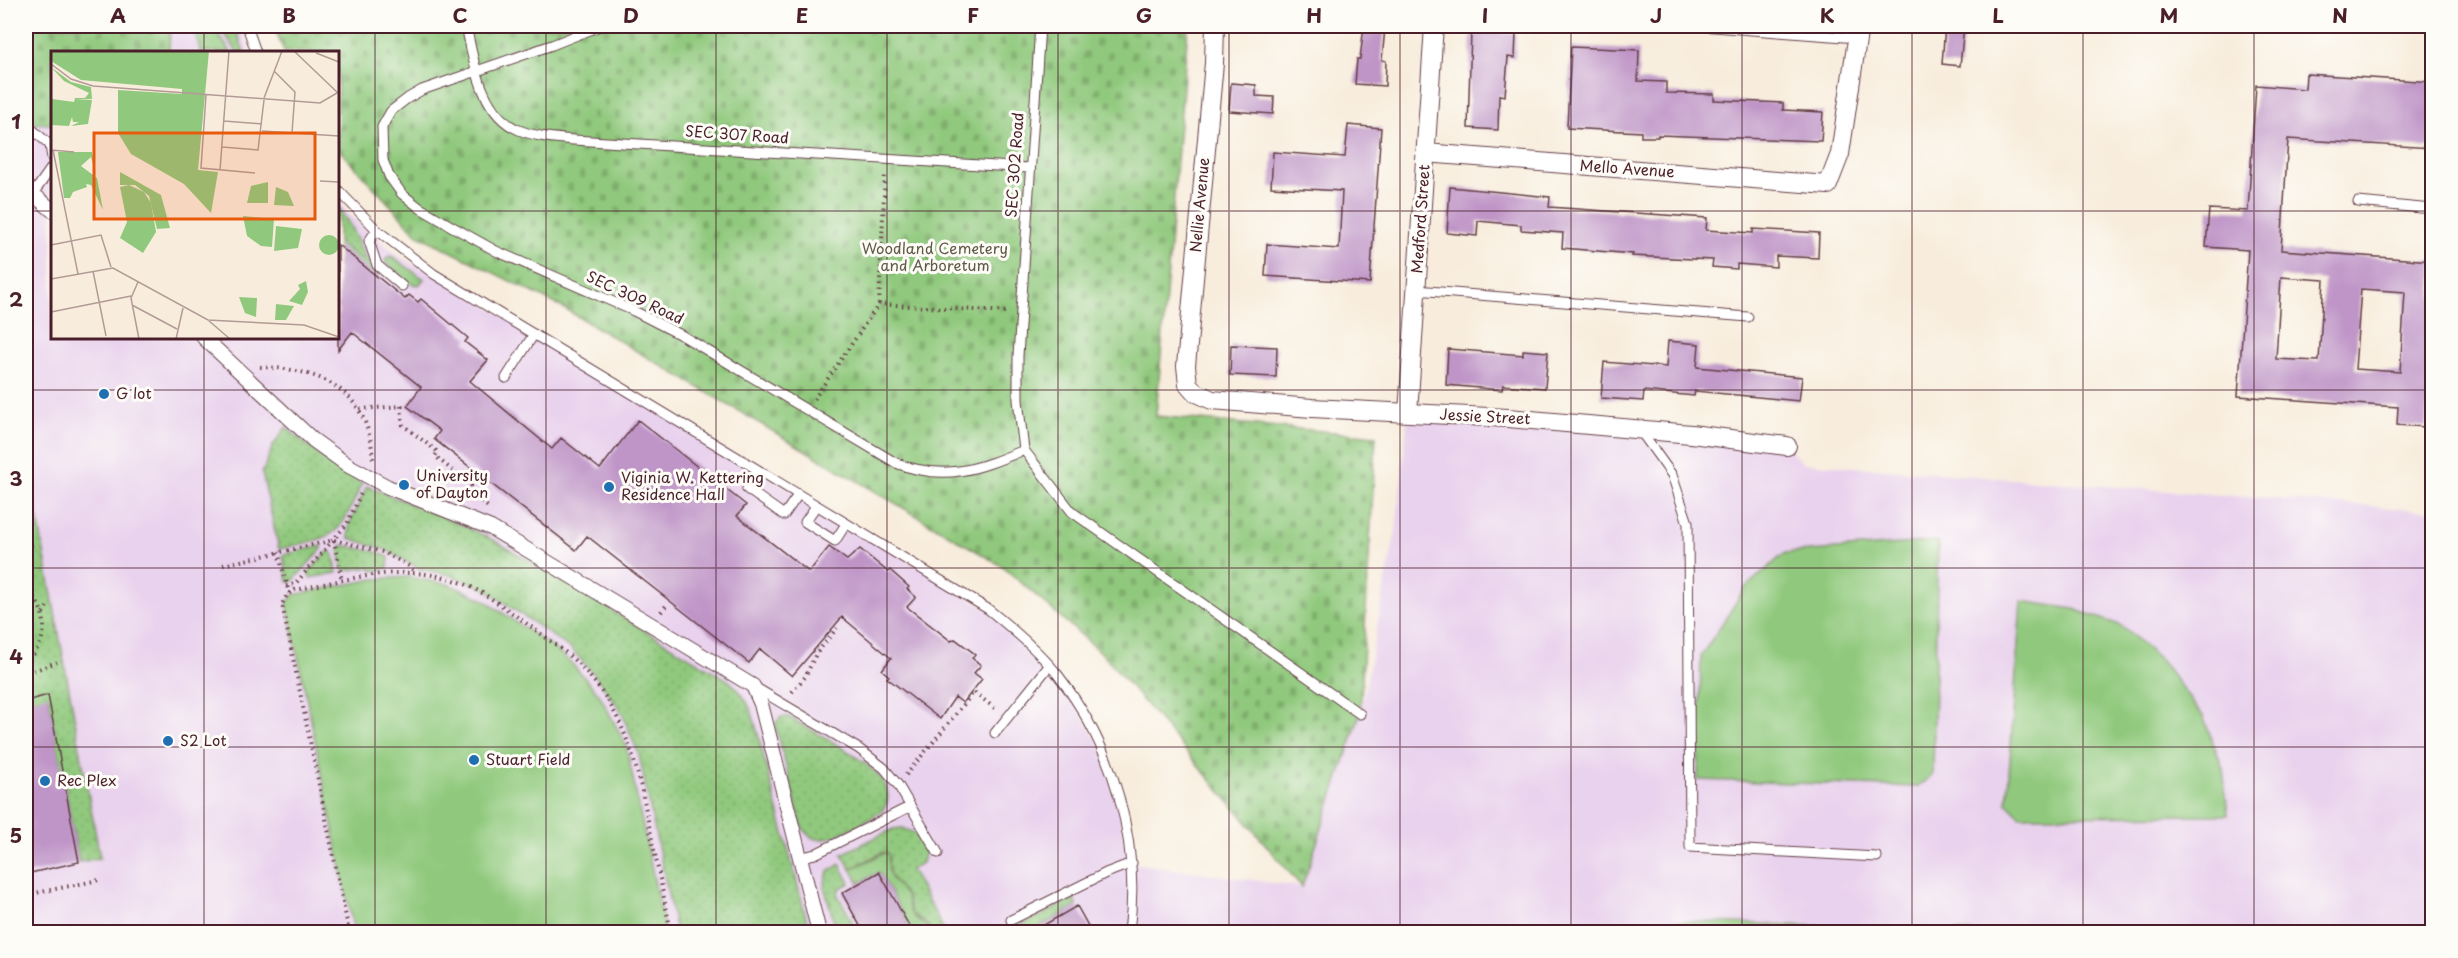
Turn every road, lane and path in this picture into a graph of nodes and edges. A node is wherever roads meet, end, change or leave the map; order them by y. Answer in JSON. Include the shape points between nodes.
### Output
{"nodes":[{"id":1,"x":247,"y":26,"type":"edge"},
{"id":2,"x":466,"y":26,"type":"edge"},
{"id":3,"x":600,"y":26,"type":"edge"},
{"id":4,"x":1040,"y":26,"type":"edge"},
{"id":5,"x":1215,"y":26,"type":"edge"},
{"id":6,"x":1434,"y":26,"type":"edge"},
{"id":7,"x":1701,"y":26,"type":"edge"},
{"id":8,"x":1858,"y":32,"type":"edge"},
{"id":9,"x":256,"y":51,"type":"edge"},
{"id":10,"x":476,"y":72,"type":"junction"},
{"id":11,"x":26,"y":130,"type":"edge"},
{"id":12,"x":51,"y":152,"type":"edge"},
{"id":13,"x":1425,"y":153,"type":"junction"},
{"id":14,"x":885,"y":160,"type":"junction"},
{"id":15,"x":51,"y":168,"type":"edge"},
{"id":16,"x":1029,"y":168,"type":"junction"},
{"id":17,"x":29,"y":191,"type":"edge"},
{"id":18,"x":339,"y":191,"type":"edge"},
{"id":19,"x":2358,"y":202,"type":"dead end"},
{"id":20,"x":51,"y":209,"type":"edge"},
{"id":21,"x":2433,"y":209,"type":"edge"},
{"id":22,"x":377,"y":230,"type":"junction"},
{"id":23,"x":402,"y":286,"type":"dead end"},
{"id":24,"x":1416,"y":290,"type":"junction"},
{"id":25,"x":879,"y":304,"type":"junction"},
{"id":26,"x":1021,"y":313,"type":"junction"},
{"id":27,"x":1748,"y":317,"type":"dead end"},
{"id":28,"x":534,"y":334,"type":"junction"},
{"id":29,"x":205,"y":339,"type":"edge"},
{"id":30,"x":265,"y":367,"type":"dead end"},
{"id":31,"x":506,"y":378,"type":"dead end"},
{"id":32,"x":1188,"y":384,"type":"joint"},
{"id":33,"x":360,"y":409,"type":"junction"},
{"id":34,"x":806,"y":410,"type":"junction"},
{"id":35,"x":1408,"y":413,"type":"junction"},
{"id":36,"x":1639,"y":429,"type":"junction"},
{"id":37,"x":1786,"y":446,"type":"dead end"},
{"id":38,"x":1024,"y":450,"type":"junction"},
{"id":39,"x":372,"y":467,"type":"dead end"},
{"id":40,"x":758,"y":470,"type":"junction"},
{"id":41,"x":360,"y":494,"type":"dead end"},
{"id":42,"x":798,"y":495,"type":"junction"},
{"id":43,"x":816,"y":506,"type":"junction"},
{"id":44,"x":494,"y":512,"type":"dead end"},
{"id":45,"x":846,"y":524,"type":"junction"},
{"id":46,"x":334,"y":540,"type":"junction"},
{"id":47,"x":35,"y":543,"type":"dead end"},
{"id":48,"x":26,"y":548,"type":"edge"},
{"id":49,"x":278,"y":552,"type":"junction"},
{"id":50,"x":223,"y":565,"type":"dead end"},
{"id":51,"x":415,"y":573,"type":"junction"},
{"id":52,"x":342,"y":581,"type":"junction"},
{"id":53,"x":286,"y":586,"type":"junction"},
{"id":54,"x":26,"y":589,"type":"edge"},
{"id":55,"x":289,"y":593,"type":"junction"},
{"id":56,"x":47,"y":607,"type":"dead end"},
{"id":57,"x":43,"y":613,"type":"junction"},
{"id":58,"x":837,"y":628,"type":"dead end"},
{"id":59,"x":57,"y":662,"type":"dead end"},
{"id":60,"x":26,"y":665,"type":"edge"},
{"id":61,"x":1049,"y":666,"type":"junction"},
{"id":62,"x":27,"y":674,"type":"edge"},
{"id":63,"x":753,"y":686,"type":"junction"},
{"id":64,"x":791,"y":693,"type":"dead end"},
{"id":65,"x":994,"y":708,"type":"dead end"},
{"id":66,"x":1360,"y":714,"type":"dead end"},
{"id":67,"x":995,"y":733,"type":"dead end"},
{"id":68,"x":904,"y":777,"type":"dead end"},
{"id":69,"x":909,"y":807,"type":"junction"},
{"id":70,"x":938,"y":853,"type":"dead end"},
{"id":71,"x":1877,"y":857,"type":"dead end"},
{"id":72,"x":799,"y":858,"type":"junction"},
{"id":73,"x":1132,"y":863,"type":"junction"},
{"id":74,"x":99,"y":880,"type":"dead end"},
{"id":75,"x":26,"y":895,"type":"edge"},
{"id":76,"x":1011,"y":920,"type":"dead end"},
{"id":77,"x":349,"y":933,"type":"edge"},
{"id":78,"x":671,"y":933,"type":"edge"},
{"id":79,"x":819,"y":933,"type":"edge"},
{"id":80,"x":1130,"y":933,"type":"edge"}],
"edges":[{"from":1,"to":9,"type":"lane"},
{"from":2,"to":10,"type":"lane","name":"SEC 307 Road"},
{"from":3,"to":10,"type":"lane","name":"SEC 309 Road"},
{"from":4,"to":16,"type":"lane","name":"SEC 302 Road"},
{"from":5,"to":32,"type":"street","name":"Nellie Avenue","via":[[1186,366]]},
{"from":6,"to":13,"type":"street","name":"Medford Street"},
{"from":7,"to":8,"type":"lane"},
{"from":8,"to":13,"type":"street","name":"Mello Avenue","via":[[1840,154],[1828,185]]},
{"from":10,"to":14,"type":"lane","name":"SEC 307 Road","via":[[500,116],[517,129],[538,136]]},
{"from":10,"to":34,"type":"lane","name":"SEC 309 Road","via":[[422,90],[391,111],[382,127],[383,160],[402,194],[496,251],[683,336]]},
{"from":11,"to":12,"type":"lane","via":[[33,130],[50,145]]},
{"from":13,"to":24,"type":"street","name":"Medford Street"},
{"from":14,"to":16,"type":"lane","name":"SEC 307 Road"},
{"from":14,"to":25,"type":"path"},
{"from":15,"to":17,"type":"lane"},
{"from":16,"to":26,"type":"lane","name":"SEC 302 Road"},
{"from":17,"to":20,"type":"street"},
{"from":18,"to":22,"type":"lane"},
{"from":19,"to":21,"type":"lane"},
{"from":22,"to":23,"type":"lane","via":[[369,241],[376,262]]},
{"from":22,"to":28,"type":"lane","via":[[434,274]]},
{"from":24,"to":27,"type":"lane"},
{"from":24,"to":35,"type":"street","name":"Medford Street"},
{"from":25,"to":26,"type":"path"},
{"from":25,"to":34,"type":"path"},
{"from":26,"to":38,"type":"lane","name":"SEC 302 Road","via":[[1017,378]]},
{"from":28,"to":31,"type":"lane"},
{"from":28,"to":40,"type":"lane"},
{"from":29,"to":63,"type":"street","via":[[313,440],[350,466],[388,487],[491,528]]},
{"from":30,"to":33,"type":"path","via":[[321,377],[338,387]]},
{"from":32,"to":35,"type":"street","name":"Jessie Street","via":[[1212,400]]},
{"from":33,"to":39,"type":"path","via":[[371,440]]},
{"from":33,"to":44,"type":"path","via":[[402,406],[403,425],[438,452],[435,456],[471,486],[468,489]]},
{"from":34,"to":38,"type":"lane","name":"SEC 309 Road","via":[[896,463],[917,471],[959,472]]},
{"from":35,"to":36,"type":"street","name":"Jessie Street"},
{"from":36,"to":37,"type":"street","name":"Jessie Street"},
{"from":36,"to":71,"type":"lane","via":[[1672,475],[1688,523],[1690,847]]},
{"from":38,"to":66,"type":"lane","via":[[1072,512]]},
{"from":40,"to":42,"type":"lane"},
{"from":40,"to":42,"type":"lane","via":[[747,489],[784,515]]},
{"from":41,"to":46,"type":"path","via":[[347,524]]},
{"from":42,"to":43,"type":"lane"},
{"from":43,"to":45,"type":"lane"},
{"from":43,"to":45,"type":"lane","via":[[805,522],[835,541]]},
{"from":45,"to":61,"type":"lane","via":[[988,609],[1022,636]]},
{"from":46,"to":49,"type":"path"},
{"from":46,"to":51,"type":"path","via":[[384,552]]},
{"from":46,"to":52,"type":"path"},
{"from":46,"to":53,"type":"path","via":[[294,585]]},
{"from":47,"to":48,"type":"path"},
{"from":49,"to":50,"type":"path"},
{"from":49,"to":53,"type":"path"},
{"from":51,"to":52,"type":"path","via":[[385,573]]},
{"from":51,"to":78,"type":"path","via":[[455,581],[489,597],[579,663],[602,692],[619,718],[635,758]]},
{"from":52,"to":55,"type":"path"},
{"from":53,"to":55,"type":"path"},
{"from":54,"to":57,"type":"path"},
{"from":55,"to":77,"type":"path","via":[[282,604]]},
{"from":56,"to":57,"type":"path"},
{"from":57,"to":60,"type":"path","via":[[42,638]]},
{"from":58,"to":64,"type":"path","via":[[814,653],[805,677]]},
{"from":59,"to":62,"type":"path"},
{"from":60,"to":62,"type":"path"},
{"from":61,"to":67,"type":"lane"},
{"from":61,"to":73,"type":"lane","via":[[1083,712],[1102,748],[1114,778]]},
{"from":63,"to":69,"type":"lane","via":[[877,762],[895,780]]},
{"from":63,"to":72,"type":"street"},
{"from":65,"to":68,"type":"path","via":[[974,692]]},
{"from":69,"to":70,"type":"lane"},
{"from":69,"to":72,"type":"lane","via":[[815,854]]},
{"from":72,"to":79,"type":"street"},
{"from":73,"to":76,"type":"lane"},
{"from":73,"to":80,"type":"lane"},
{"from":74,"to":75,"type":"path"}]}
